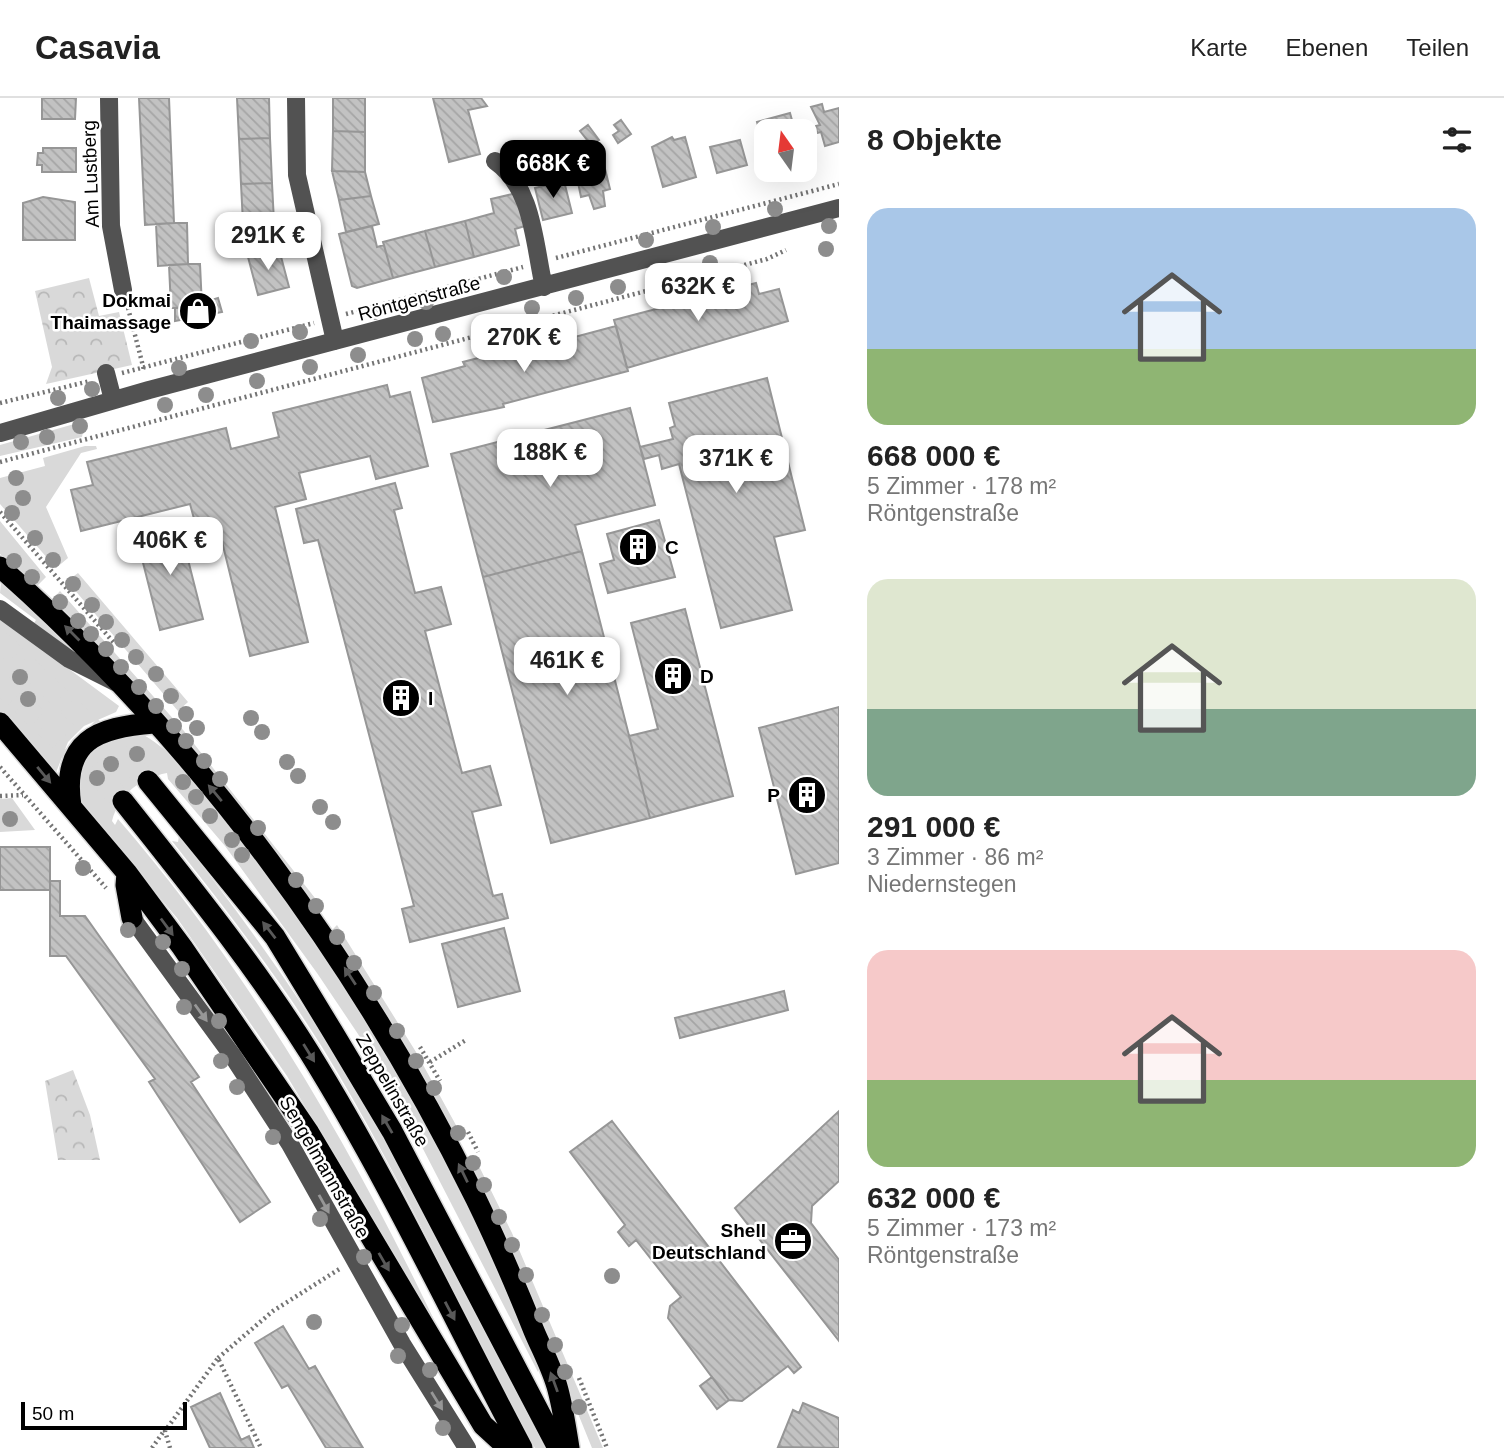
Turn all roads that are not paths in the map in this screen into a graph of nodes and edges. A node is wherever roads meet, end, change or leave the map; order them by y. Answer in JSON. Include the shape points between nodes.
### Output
{"nodes":[{"id":1,"x":109,"y":98,"type":"edge"},
{"id":2,"x":296,"y":98,"type":"edge"},
{"id":3,"x":495,"y":162,"type":"dead end"},
{"id":4,"x":839,"y":208,"type":"edge"},
{"id":5,"x":544,"y":287,"type":"junction"},
{"id":6,"x":123,"y":290,"type":"road end"},
{"id":7,"x":335,"y":341,"type":"junction"},
{"id":8,"x":106,"y":375,"type":"road end"},
{"id":9,"x":113,"y":400,"type":"junction"},
{"id":10,"x":4,"y":430,"type":"edge"},
{"id":11,"x":0,"y":567,"type":"edge"},
{"id":12,"x":0,"y":609,"type":"edge"},
{"id":13,"x":118,"y":683,"type":"junction"},
{"id":14,"x":0,"y":723,"type":"edge"},
{"id":15,"x":154,"y":723,"type":"junction"},
{"id":16,"x":148,"y":781,"type":"tunnel mouth"},
{"id":17,"x":123,"y":801,"type":"tunnel mouth"},
{"id":18,"x":71,"y":807,"type":"junction"},
{"id":19,"x":127,"y":873,"type":"junction"},
{"id":20,"x":132,"y":918,"type":"joint"},
{"id":21,"x":467,"y":1448,"type":"edge"},
{"id":22,"x":508,"y":1448,"type":"edge"},
{"id":23,"x":522,"y":1448,"type":"edge"},
{"id":24,"x":558,"y":1448,"type":"edge"},
{"id":25,"x":569,"y":1448,"type":"edge"}],
"edges":[{"from":1,"to":6,"type":"street","name":"Am Lustberg","via":[[111,226]]},
{"from":2,"to":7,"type":"street","via":[[297,174]]},
{"from":3,"to":5,"type":"street","via":[[504,167],[526,202]]},
{"from":4,"to":5,"type":"street","name":"Röntgenstraße"},
{"from":5,"to":7,"type":"street","name":"Röntgenstraße"},
{"from":7,"to":9,"type":"street","name":"Röntgenstraße"},
{"from":8,"to":9,"type":"street"},
{"from":9,"to":10,"type":"street","name":"Röntgenstraße"},
{"from":13,"to":11,"type":"highway","one_way":true,"via":[[47,608]]},
{"from":12,"to":13,"type":"street","via":[[69,659]]},
{"from":13,"to":15,"type":"highway"},
{"from":14,"to":18,"type":"highway","one_way":true},
{"from":15,"to":18,"type":"highway","via":[[99,732],[80,748],[69,766]]},
{"from":25,"to":15,"type":"highway","one_way":true,"via":[[558,1388],[500,1247],[410,1074],[292,892]]},
{"from":24,"to":16,"type":"highway","name":"Zeppelinstraße","one_way":true,"via":[[392,1131],[328,1023],[275,937]]},
{"from":17,"to":23,"type":"highway","one_way":true,"via":[[248,960],[309,1052],[365,1148]]},
{"from":18,"to":19,"type":"highway"},
{"from":19,"to":20,"type":"highway"},
{"from":19,"to":22,"type":"highway","one_way":true,"via":[[309,1133],[483,1425]]},
{"from":20,"to":21,"type":"street","name":"Sengelmannstraße","one_way":true,"via":[[283,1133],[402,1344]]}]}
